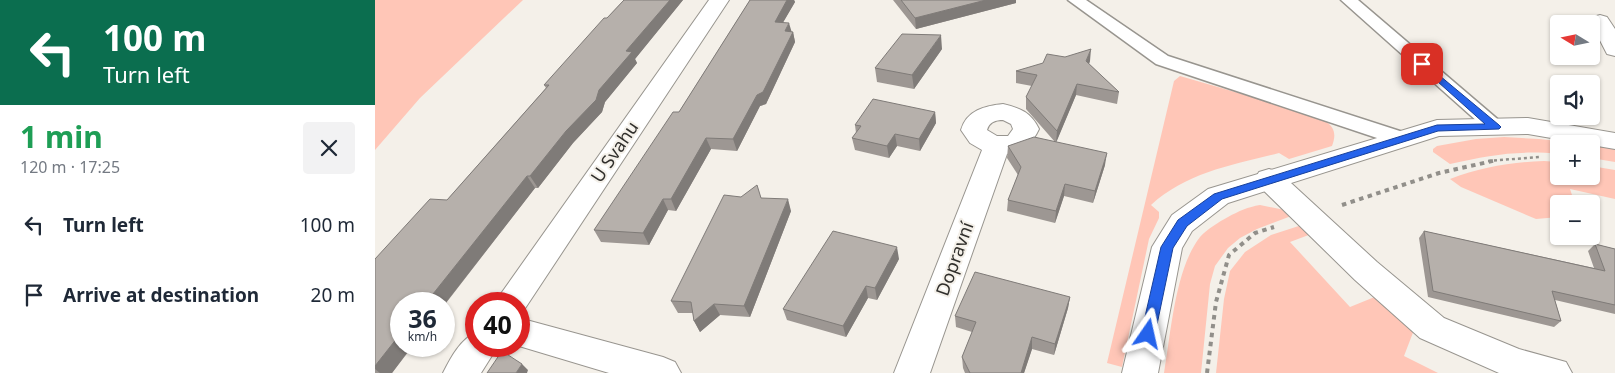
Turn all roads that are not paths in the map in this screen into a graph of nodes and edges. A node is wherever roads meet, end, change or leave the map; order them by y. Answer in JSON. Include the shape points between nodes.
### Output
{"nodes":[{"id":1,"x":719,"y":0,"type":"edge"},
{"id":2,"x":1076,"y":0,"type":"edge"},
{"id":3,"x":1349,"y":0,"type":"edge"},
{"id":4,"x":1600,"y":21,"type":"dead end"},
{"id":5,"x":1615,"y":49,"type":"edge"},
{"id":6,"x":1495,"y":127,"type":"junction"},
{"id":7,"x":1402,"y":139,"type":"junction"},
{"id":8,"x":1615,"y":141,"type":"edge"},
{"id":9,"x":997,"y":145,"type":"dead end"},
{"id":10,"x":1269,"y":179,"type":"junction"},
{"id":11,"x":519,"y":292,"type":"edge"},
{"id":12,"x":530,"y":335,"type":"edge"},
{"id":13,"x":473,"y":357,"type":"edge"},
{"id":14,"x":461,"y":373,"type":"edge"},
{"id":15,"x":663,"y":373,"type":"edge"},
{"id":16,"x":912,"y":373,"type":"edge"},
{"id":17,"x":1140,"y":373,"type":"edge"},
{"id":18,"x":1554,"y":373,"type":"edge"}],
"edges":[{"from":1,"to":11,"type":"street","name":"U Svahu"},
{"from":2,"to":7,"type":"lane","via":[[1163,60]]},
{"from":3,"to":6,"type":"lane"},
{"from":4,"to":5,"type":"street"},
{"from":6,"to":7,"type":"street","via":[[1437,128]]},
{"from":6,"to":8,"type":"street","via":[[1528,126]]},
{"from":7,"to":10,"type":"street"},
{"from":9,"to":16,"type":"street","name":"Dopravní"},
{"from":10,"to":17,"type":"street","via":[[1218,196],[1182,223],[1167,247]]},
{"from":10,"to":18,"type":"street","via":[[1432,328],[1516,364]]},
{"from":12,"to":15,"type":"street"},
{"from":13,"to":14,"type":"street"}]}
